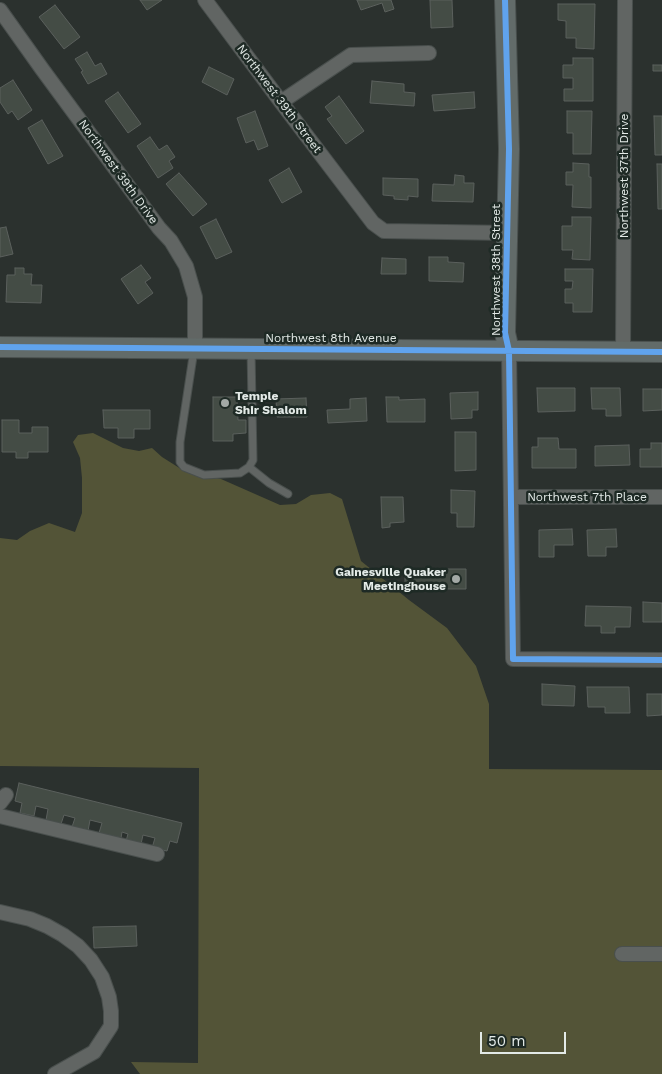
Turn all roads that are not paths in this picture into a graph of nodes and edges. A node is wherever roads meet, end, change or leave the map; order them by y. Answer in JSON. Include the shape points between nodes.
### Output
{"nodes":[{"id":1,"x":205,"y":0,"type":"edge"},
{"id":2,"x":505,"y":0,"type":"edge"},
{"id":3,"x":626,"y":0,"type":"edge"},
{"id":4,"x":0,"y":10,"type":"edge"},
{"id":5,"x":429,"y":53,"type":"dead end"},
{"id":6,"x":281,"y":102,"type":"junction"},
{"id":7,"x":508,"y":233,"type":"junction"},
{"id":8,"x":0,"y":347,"type":"edge"},
{"id":9,"x":195,"y":349,"type":"junction"},
{"id":10,"x":251,"y":349,"type":"junction"},
{"id":11,"x":509,"y":351,"type":"junction"},
{"id":12,"x":623,"y":352,"type":"junction"},
{"id":13,"x":662,"y":352,"type":"edge"},
{"id":14,"x":249,"y":467,"type":"junction"},
{"id":15,"x":288,"y":494,"type":"dead end"},
{"id":16,"x":511,"y":497,"type":"junction"},
{"id":17,"x":662,"y":497,"type":"edge"},
{"id":18,"x":662,"y":660,"type":"edge"},
{"id":19,"x":0,"y":816,"type":"edge"},
{"id":20,"x":157,"y":854,"type":"dead end"},
{"id":21,"x":0,"y":912,"type":"edge"},
{"id":22,"x":622,"y":954,"type":"dead end"},
{"id":23,"x":662,"y":954,"type":"edge"},
{"id":24,"x":55,"y":1074,"type":"edge"}],
"edges":[{"from":1,"to":6,"type":"street","name":"Northwest 39th Street"},
{"from":2,"to":7,"type":"street","name":"Northwest 38th Street"},
{"from":3,"to":12,"type":"street","name":"Northwest 37th Drive"},
{"from":4,"to":9,"type":"street","name":"Northwest 39th Drive","via":[[171,241],[186,266],[195,297]]},
{"from":5,"to":6,"type":"street","via":[[351,55]]},
{"from":6,"to":7,"type":"street","name":"Northwest 39th Street","via":[[373,222],[384,231]]},
{"from":7,"to":11,"type":"street","name":"Northwest 38th Street","via":[[505,333]]},
{"from":8,"to":9,"type":"street","name":"Northwest 8th Avenue"},
{"from":9,"to":10,"type":"street","name":"Northwest 8th Avenue"},
{"from":9,"to":14,"type":"lane","via":[[180,442],[180,462],[204,475],[240,473]]},
{"from":10,"to":11,"type":"street","name":"Northwest 8th Avenue"},
{"from":10,"to":14,"type":"lane","via":[[253,460]]},
{"from":11,"to":12,"type":"street","name":"Northwest 8th Avenue"},
{"from":11,"to":16,"type":"street","name":"Northwest 38th Street"},
{"from":12,"to":13,"type":"street","name":"Northwest 8th Avenue"},
{"from":14,"to":15,"type":"lane","via":[[269,484]]},
{"from":16,"to":17,"type":"street","name":"Northwest 7th Place"},
{"from":16,"to":18,"type":"street","name":"Northwest 38th Street","via":[[513,659]]},
{"from":19,"to":20,"type":"street"},
{"from":21,"to":24,"type":"street","via":[[47,926],[78,946],[102,977],[109,997],[110,1026],[94,1052]]},
{"from":22,"to":23,"type":"street"}]}
